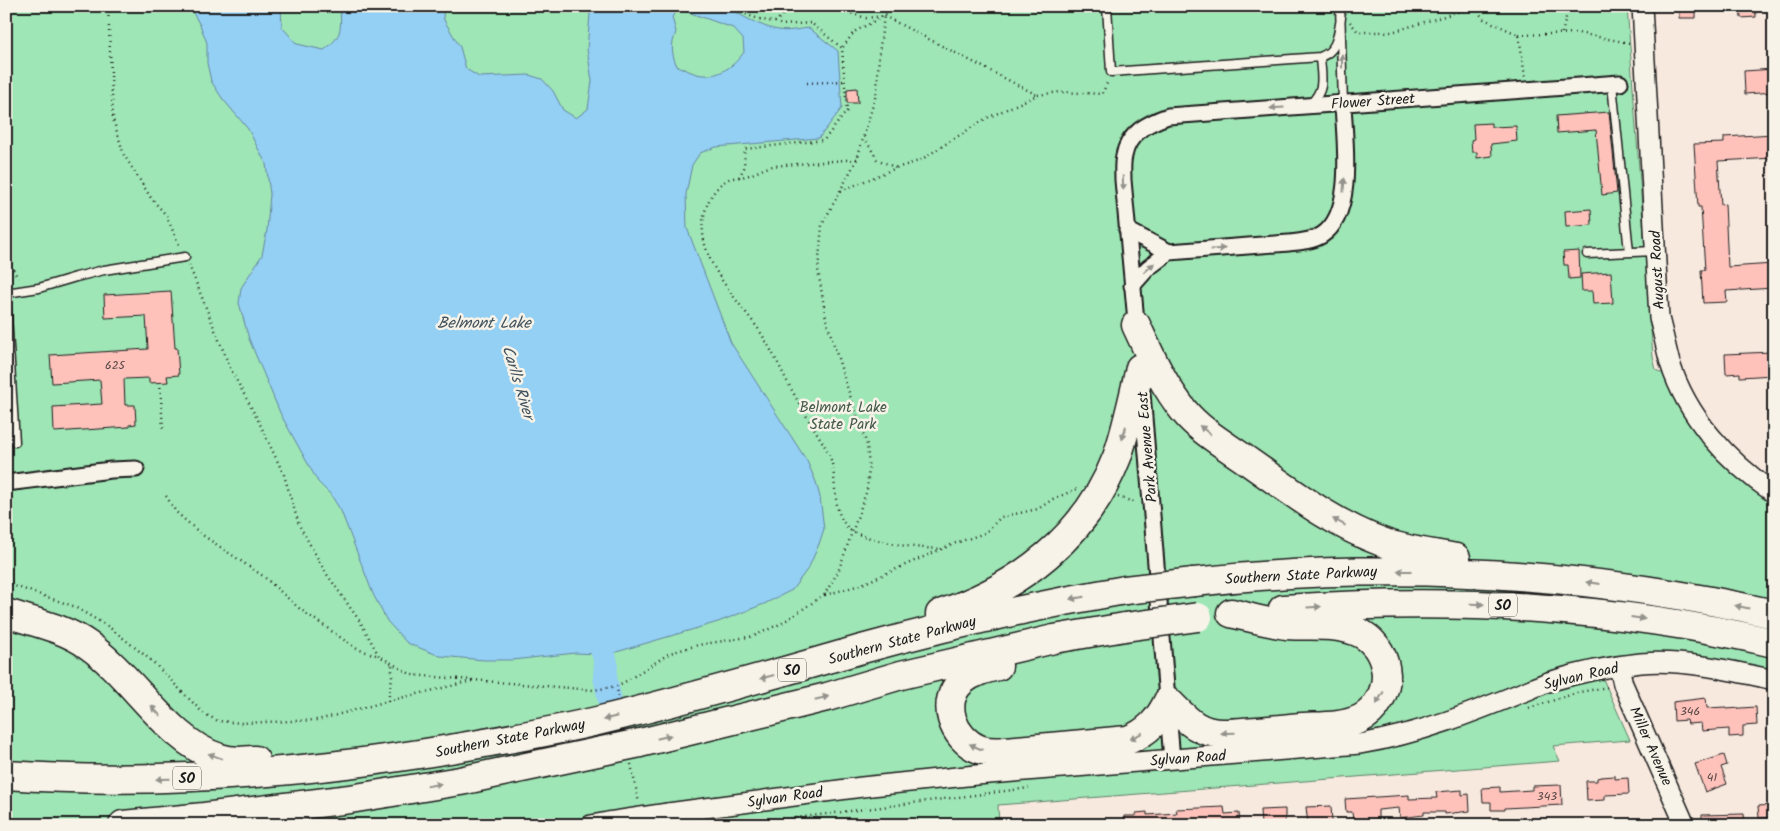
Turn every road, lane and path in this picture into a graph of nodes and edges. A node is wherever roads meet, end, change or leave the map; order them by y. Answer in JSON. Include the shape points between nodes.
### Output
{"nodes":[{"id":1,"x":108,"y":6,"type":"edge"},
{"id":2,"x":733,"y":6,"type":"edge"},
{"id":3,"x":793,"y":6,"type":"edge"},
{"id":4,"x":827,"y":6,"type":"edge"},
{"id":5,"x":892,"y":6,"type":"edge"},
{"id":6,"x":1107,"y":6,"type":"edge"},
{"id":7,"x":1569,"y":6,"type":"edge"},
{"id":8,"x":1642,"y":6,"type":"edge"},
{"id":9,"x":1473,"y":7,"type":"edge"},
{"id":10,"x":1341,"y":12,"type":"edge"},
{"id":11,"x":884,"y":16,"type":"junction"},
{"id":12,"x":775,"y":22,"type":"junction"},
{"id":13,"x":1562,"y":33,"type":"junction"},
{"id":14,"x":1520,"y":35,"type":"junction"},
{"id":15,"x":1637,"y":44,"type":"dead end"},
{"id":16,"x":842,"y":48,"type":"junction"},
{"id":17,"x":1320,"y":57,"type":"junction"},
{"id":18,"x":1111,"y":72,"type":"junction"},
{"id":19,"x":845,"y":81,"type":"junction"},
{"id":20,"x":807,"y":83,"type":"dead end"},
{"id":21,"x":1616,"y":83,"type":"joint"},
{"id":22,"x":1526,"y":90,"type":"junction"},
{"id":23,"x":1037,"y":95,"type":"junction"},
{"id":24,"x":1343,"y":103,"type":"junction"},
{"id":25,"x":1308,"y":106,"type":"junction"},
{"id":26,"x":1133,"y":136,"type":"joint"},
{"id":27,"x":863,"y":137,"type":"junction"},
{"id":28,"x":856,"y":159,"type":"junction"},
{"id":29,"x":896,"y":168,"type":"junction"},
{"id":30,"x":739,"y":178,"type":"junction"},
{"id":31,"x":840,"y":191,"type":"junction"},
{"id":32,"x":1127,"y":230,"type":"junction"},
{"id":33,"x":1656,"y":251,"type":"junction"},
{"id":34,"x":1169,"y":252,"type":"junction"},
{"id":35,"x":1629,"y":252,"type":"junction"},
{"id":36,"x":1587,"y":254,"type":"dead end"},
{"id":37,"x":6,"y":256,"type":"edge"},
{"id":38,"x":185,"y":257,"type":"junction"},
{"id":39,"x":1132,"y":286,"type":"junction"},
{"id":40,"x":20,"y":291,"type":"junction"},
{"id":41,"x":6,"y":293,"type":"edge"},
{"id":42,"x":6,"y":300,"type":"edge"},
{"id":43,"x":1136,"y":325,"type":"junction"},
{"id":44,"x":1140,"y":368,"type":"junction"},
{"id":45,"x":160,"y":382,"type":"dead end"},
{"id":46,"x":163,"y":429,"type":"dead end"},
{"id":47,"x":15,"y":442,"type":"dead end"},
{"id":48,"x":136,"y":468,"type":"dead end"},
{"id":49,"x":6,"y":483,"type":"edge"},
{"id":50,"x":1084,"y":487,"type":"dead end"},
{"id":51,"x":1774,"y":493,"type":"edge"},
{"id":52,"x":166,"y":496,"type":"dead end"},
{"id":53,"x":852,"y":532,"type":"junction"},
{"id":54,"x":942,"y":549,"type":"junction"},
{"id":55,"x":1540,"y":577,"type":"junction"},
{"id":56,"x":6,"y":583,"type":"edge"},
{"id":57,"x":824,"y":595,"type":"junction"},
{"id":58,"x":6,"y":613,"type":"edge"},
{"id":59,"x":1231,"y":613,"type":"junction"},
{"id":60,"x":1774,"y":614,"type":"edge"},
{"id":61,"x":1054,"y":639,"type":"junction"},
{"id":62,"x":1774,"y":642,"type":"edge"},
{"id":63,"x":864,"y":648,"type":"junction"},
{"id":64,"x":379,"y":656,"type":"junction"},
{"id":65,"x":392,"y":664,"type":"junction"},
{"id":66,"x":1619,"y":667,"type":"junction"},
{"id":67,"x":475,"y":680,"type":"junction"},
{"id":68,"x":1774,"y":680,"type":"edge"},
{"id":69,"x":617,"y":686,"type":"junction"},
{"id":70,"x":618,"y":700,"type":"dead end"},
{"id":71,"x":388,"y":701,"type":"junction"},
{"id":72,"x":1168,"y":701,"type":"junction"},
{"id":73,"x":1172,"y":760,"type":"junction"},
{"id":74,"x":368,"y":763,"type":"junction"},
{"id":75,"x":631,"y":763,"type":"dead end"},
{"id":76,"x":6,"y":776,"type":"edge"},
{"id":77,"x":386,"y":794,"type":"junction"},
{"id":78,"x":639,"y":807,"type":"dead end"},
{"id":79,"x":600,"y":824,"type":"edge"},
{"id":80,"x":123,"y":825,"type":"edge"},
{"id":81,"x":270,"y":825,"type":"edge"},
{"id":82,"x":1685,"y":825,"type":"edge"}],
"edges":[{"from":1,"to":38,"type":"path","via":[[113,119],[124,155],[151,198],[166,215]]},
{"from":2,"to":12,"type":"path","via":[[745,15]]},
{"from":3,"to":12,"type":"path"},
{"from":4,"to":11,"type":"path","via":[[866,18]]},
{"from":5,"to":11,"type":"path"},
{"from":6,"to":18,"type":"lane"},
{"from":7,"to":13,"type":"path"},
{"from":8,"to":33,"type":"street","name":"August Road"},
{"from":9,"to":10,"type":"path","via":[[1392,32],[1358,32]]},
{"from":9,"to":14,"type":"path","via":[[1484,19]]},
{"from":10,"to":17,"type":"lane","via":[[1333,48]]},
{"from":24,"to":10,"type":"lane","one_way":true},
{"from":11,"to":16,"type":"path","via":[[854,32]]},
{"from":11,"to":23,"type":"path"},
{"from":11,"to":27,"type":"path","via":[[877,91]]},
{"from":12,"to":16,"type":"path","via":[[782,25],[811,23]]},
{"from":13,"to":14,"type":"path"},
{"from":13,"to":15,"type":"path"},
{"from":14,"to":22,"type":"path"},
{"from":16,"to":19,"type":"path"},
{"from":17,"to":18,"type":"lane"},
{"from":17,"to":25,"type":"lane","via":[[1322,87]]},
{"from":18,"to":23,"type":"path","via":[[1102,94],[1060,92]]},
{"from":19,"to":20,"type":"path"},
{"from":19,"to":30,"type":"path","via":[[847,111],[824,140],[745,149],[744,168]]},
{"from":21,"to":22,"type":"street","name":"Flower Street"},
{"from":21,"to":35,"type":"lane"},
{"from":22,"to":24,"type":"street","name":"Flower Street"},
{"from":23,"to":29,"type":"path","via":[[985,119],[919,161]]},
{"from":24,"to":25,"type":"street","name":"Flower Street"},
{"from":34,"to":24,"type":"street","one_way":true,"via":[[1289,244],[1314,238],[1329,229],[1339,212],[1344,192]]},
{"from":25,"to":26,"type":"street","name":"Flower Street","one_way":true,"via":[[1168,116],[1148,123]]},
{"from":26,"to":32,"type":"street","name":"Park Avenue East","one_way":true,"via":[[1124,155]]},
{"from":27,"to":28,"type":"path"},
{"from":27,"to":29,"type":"path","via":[[877,159]]},
{"from":28,"to":30,"type":"path","via":[[773,166]]},
{"from":28,"to":31,"type":"path"},
{"from":29,"to":31,"type":"path"},
{"from":30,"to":53,"type":"path","via":[[727,180],[712,195],[702,216],[703,235],[712,263],[759,331],[828,452],[842,522]]},
{"from":31,"to":53,"type":"path","via":[[822,224],[818,270],[826,319],[867,445],[867,490]]},
{"from":32,"to":34,"type":"street"},
{"from":32,"to":39,"type":"street","name":"Park Avenue East"},
{"from":33,"to":35,"type":"lane"},
{"from":33,"to":51,"type":"street","name":"August Road","via":[[1659,318],[1671,364],[1688,404],[1736,464]]},
{"from":39,"to":34,"type":"street","one_way":true},
{"from":35,"to":36,"type":"lane"},
{"from":37,"to":40,"type":"path","via":[[19,279]]},
{"from":38,"to":40,"type":"lane","via":[[104,270]]},
{"from":38,"to":64,"type":"path","via":[[231,370],[284,475],[299,525]]},
{"from":39,"to":43,"type":"street","name":"Park Avenue East"},
{"from":40,"to":41,"type":"lane"},
{"from":42,"to":47,"type":"lane"},
{"from":43,"to":44,"type":"street","name":"Park Avenue East"},
{"from":55,"to":43,"type":"highway","one_way":true,"via":[[1383,542],[1322,512],[1194,421],[1162,380]]},
{"from":44,"to":63,"type":"highway","one_way":true,"via":[[1122,441],[1109,474],[1086,514],[1056,548],[994,592]]},
{"from":44,"to":72,"type":"street","name":"Park Avenue East"},
{"from":45,"to":46,"type":"path"},
{"from":48,"to":49,"type":"street"},
{"from":50,"to":54,"type":"path","via":[[1071,490],[1038,509],[1001,517],[985,533]]},
{"from":52,"to":64,"type":"path","via":[[176,512],[201,534],[263,576],[300,608],[357,649]]},
{"from":53,"to":54,"type":"path","via":[[914,548]]},
{"from":53,"to":57,"type":"path","via":[[838,572]]},
{"from":54,"to":57,"type":"path","via":[[860,585]]},
{"from":60,"to":55,"type":"highway","name":"Southern State Parkway","number":"SO","one_way":true,"via":[[1623,586]]},
{"from":55,"to":63,"type":"highway","name":"Southern State Parkway","number":"SO","one_way":true,"bridge":true,"via":[[1454,571],[1370,571],[1194,582],[1066,600]]},
{"from":56,"to":71,"type":"path","via":[[73,606],[109,627],[152,661],[204,713],[218,721],[318,720]]},
{"from":57,"to":69,"type":"path","via":[[782,624],[754,636],[670,653]]},
{"from":74,"to":58,"type":"highway","one_way":true,"via":[[231,761],[210,754],[172,728],[115,666],[87,644],[66,633]]},
{"from":59,"to":61,"type":"highway","name":"Southern State Parkway","number":"SO","bridge":true},
{"from":59,"to":62,"type":"highway","name":"Southern State Parkway","number":"SO","one_way":true,"via":[[1384,604],[1495,604],[1640,618]]},
{"from":59,"to":72,"type":"highway","one_way":true,"via":[[1286,625],[1334,627],[1362,635],[1375,645],[1383,660],[1386,685],[1379,701],[1362,718],[1340,724],[1224,733],[1197,727]]},
{"from":72,"to":61,"type":"highway","one_way":true,"via":[[1152,726],[1128,740],[995,752],[980,750],[965,741],[955,728],[951,714],[954,693],[961,683],[973,673],[1004,664]]},
{"from":77,"to":61,"type":"highway","name":"Southern State Parkway","number":"SO","one_way":true,"via":[[640,743]]},
{"from":63,"to":74,"type":"highway","name":"Southern State Parkway","number":"SO","one_way":true,"via":[[779,674],[594,722]]},
{"from":64,"to":65,"type":"path"},
{"from":65,"to":67,"type":"path","via":[[412,675]]},
{"from":65,"to":71,"type":"path"},
{"from":66,"to":68,"type":"street","name":"Sylvan Road","via":[[1647,663],[1680,664]]},
{"from":66,"to":73,"type":"street","name":"Sylvan Road","via":[[1553,681],[1452,720],[1391,738],[1350,746]]},
{"from":66,"to":82,"type":"street","name":"Miller Avenue","via":[[1623,684]]},
{"from":67,"to":69,"type":"path","via":[[594,690]]},
{"from":67,"to":71,"type":"path"},
{"from":69,"to":70,"type":"path"},
{"from":72,"to":73,"type":"street","name":"Park Avenue East"},
{"from":73,"to":79,"type":"street","name":"Sylvan Road","bridge":true,"via":[[862,787]]},
{"from":74,"to":76,"type":"highway","name":"Southern State Parkway","number":"SO","one_way":true,"via":[[253,775],[167,779]]},
{"from":75,"to":78,"type":"path"},
{"from":77,"to":80,"type":"highway","name":"Southern State Parkway","number":"SO"},
{"from":77,"to":81,"type":"highway","via":[[307,818]]}]}
